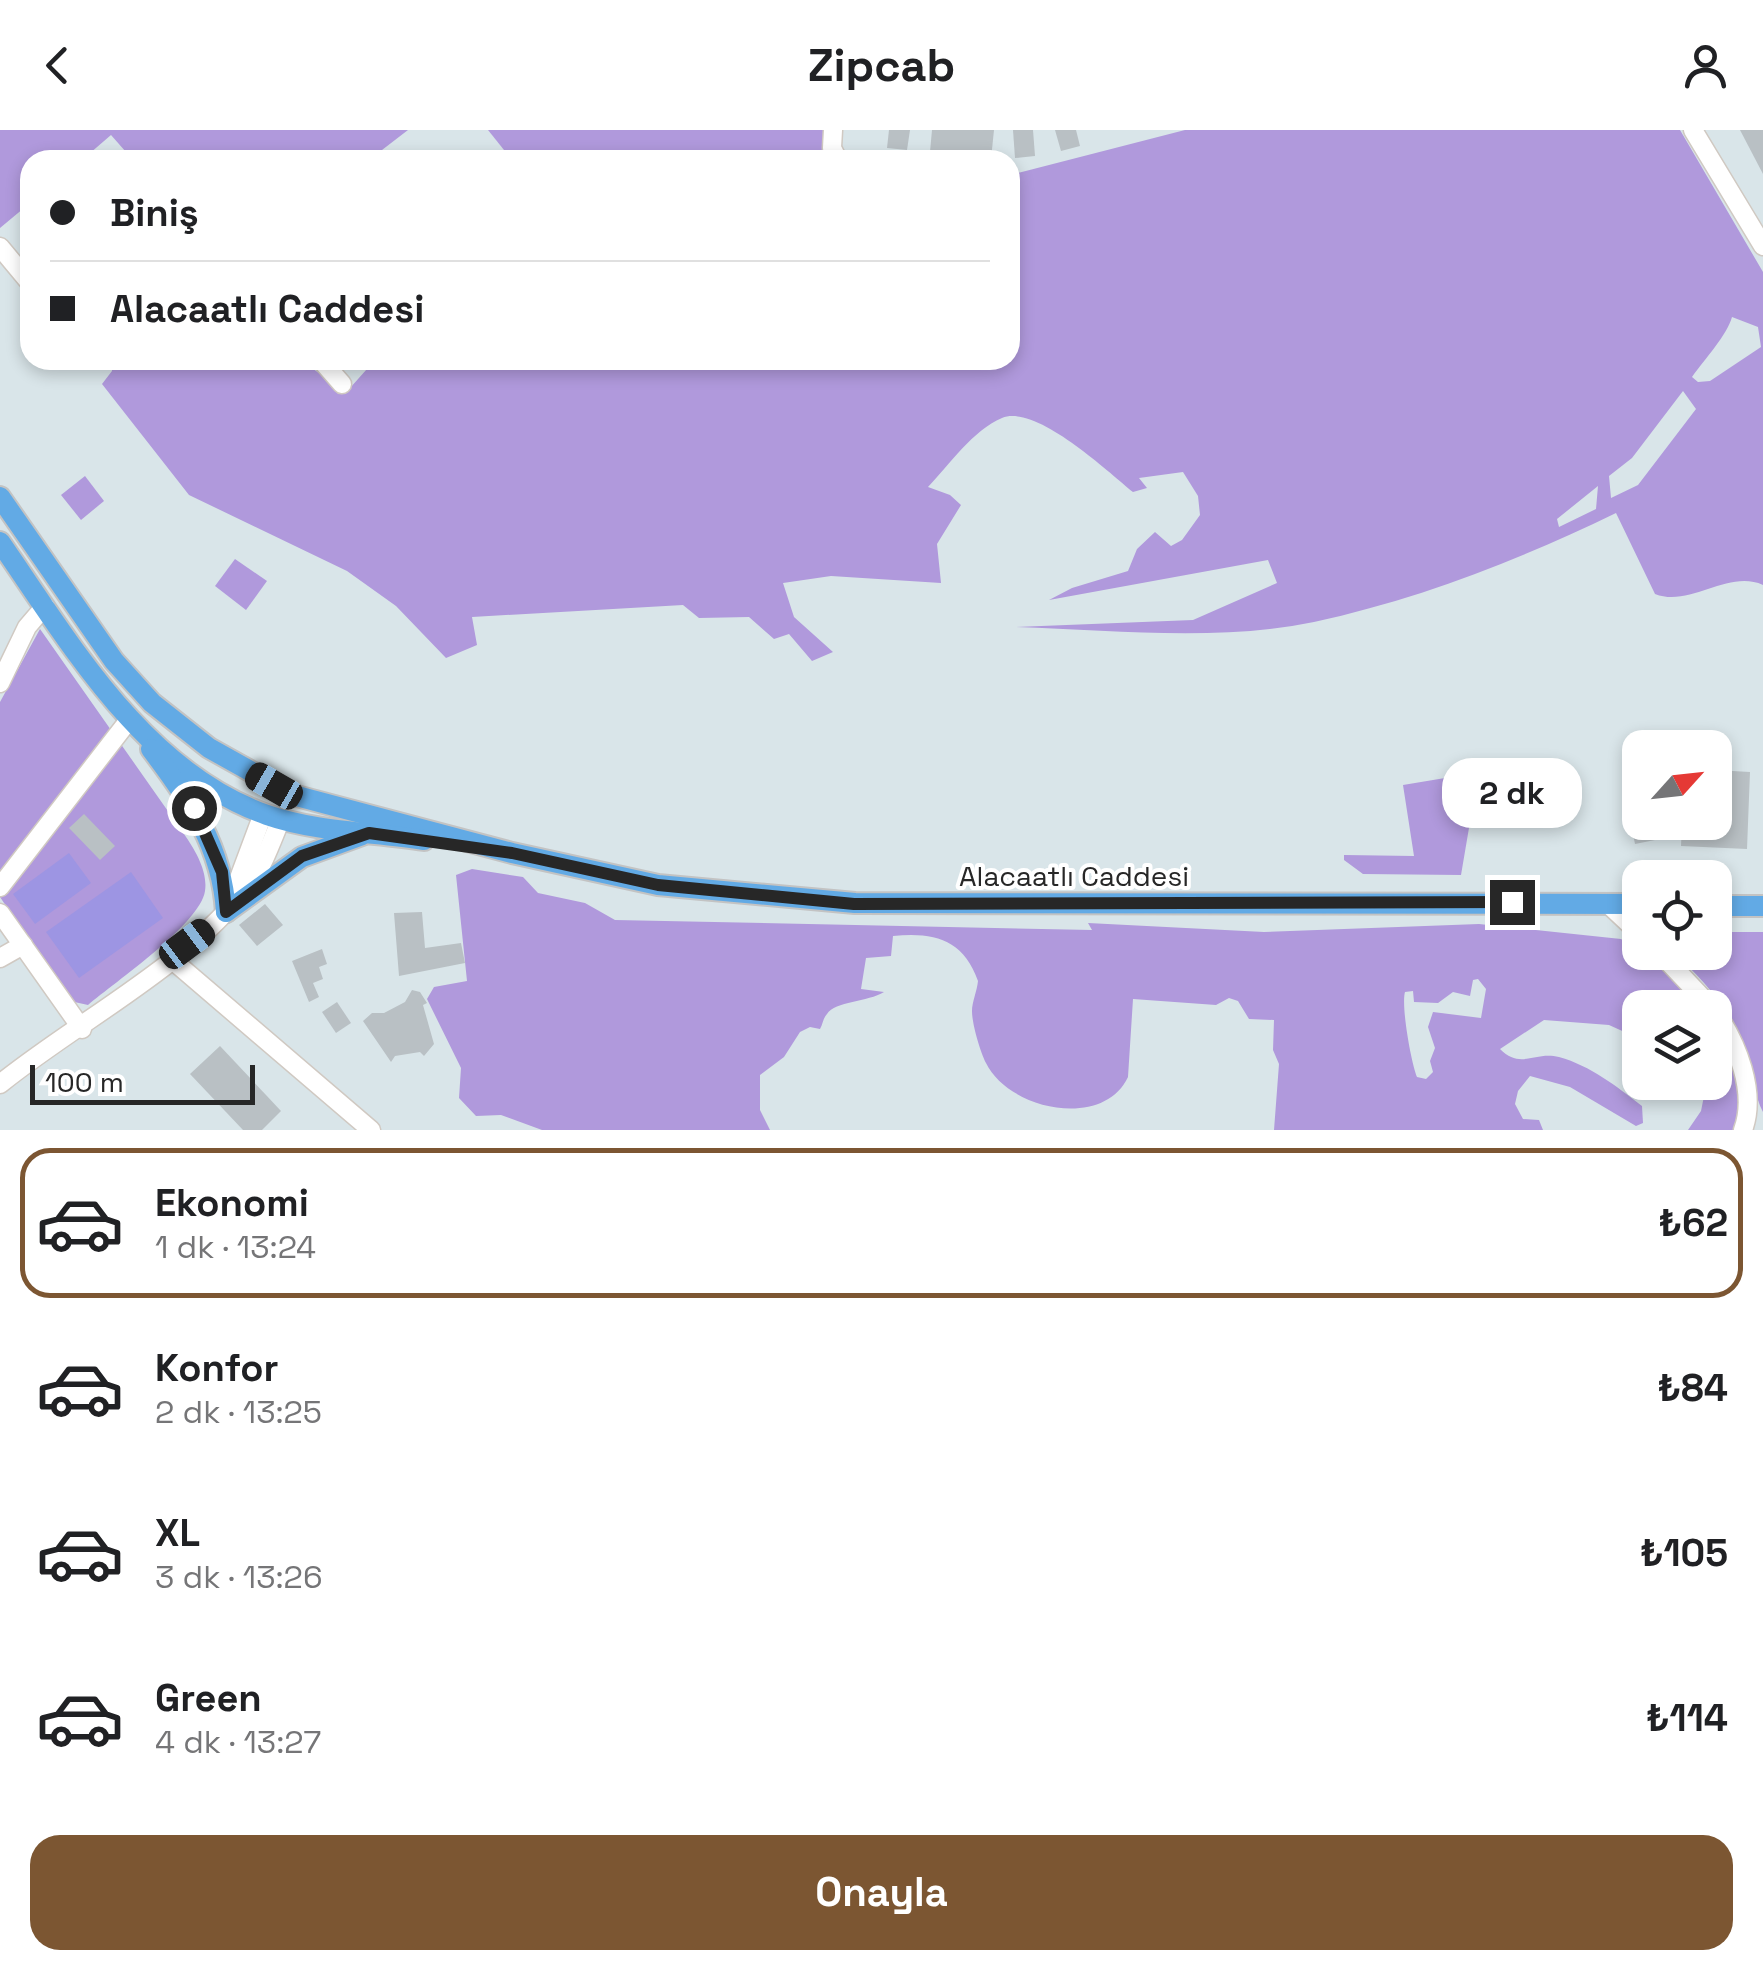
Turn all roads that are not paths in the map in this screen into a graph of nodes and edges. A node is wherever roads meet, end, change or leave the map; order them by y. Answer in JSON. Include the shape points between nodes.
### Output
{"nodes":[{"id":1,"x":1694,"y":130,"type":"edge"},
{"id":2,"x":1763,"y":246,"type":"edge"},
{"id":3,"x":0,"y":247,"type":"edge"},
{"id":4,"x":20,"y":271,"type":"edge"},
{"id":5,"x":330,"y":370,"type":"edge"},
{"id":6,"x":342,"y":384,"type":"dead end"},
{"id":7,"x":0,"y":497,"type":"edge"},
{"id":8,"x":0,"y":542,"type":"edge"},
{"id":9,"x":44,"y":606,"type":"junction"},
{"id":10,"x":0,"y":683,"type":"edge"},
{"id":11,"x":129,"y":720,"type":"junction"},
{"id":12,"x":284,"y":791,"type":"junction"},
{"id":13,"x":272,"y":817,"type":"junction"},
{"id":14,"x":369,"y":833,"type":"junction"},
{"id":15,"x":512,"y":853,"type":"junction"},
{"id":16,"x":0,"y":887,"type":"edge"},
{"id":17,"x":1608,"y":904,"type":"junction"},
{"id":18,"x":1622,"y":904,"type":"edge"},
{"id":19,"x":1732,"y":906,"type":"edge"},
{"id":20,"x":1763,"y":906,"type":"edge"},
{"id":21,"x":226,"y":912,"type":"junction"},
{"id":22,"x":0,"y":913,"type":"edge"},
{"id":23,"x":1622,"y":917,"type":"edge"},
{"id":24,"x":23,"y":945,"type":"junction"},
{"id":25,"x":0,"y":958,"type":"edge"},
{"id":26,"x":170,"y":958,"type":"junction"},
{"id":27,"x":1676,"y":970,"type":"edge"},
{"id":28,"x":1695,"y":990,"type":"edge"},
{"id":29,"x":82,"y":1028,"type":"junction"},
{"id":30,"x":1732,"y":1042,"type":"edge"},
{"id":31,"x":0,"y":1084,"type":"edge"},
{"id":32,"x":1751,"y":1124,"type":"edge"},
{"id":33,"x":371,"y":1130,"type":"edge"}],
"edges":[{"from":1,"to":2,"type":"street"},
{"from":3,"to":4,"type":"street"},
{"from":5,"to":6,"type":"street"},
{"from":7,"to":12,"type":"main road","name":"Alacaatlı Caddesi","via":[[137,688],[196,740]]},
{"from":8,"to":9,"type":"main road"},
{"from":9,"to":10,"type":"street"},
{"from":9,"to":11,"type":"main road"},
{"from":11,"to":13,"type":"main road","via":[[192,772]]},
{"from":11,"to":16,"type":"street"},
{"from":11,"to":21,"type":"main road","via":[[203,825],[222,872]]},
{"from":12,"to":13,"type":"main road"},
{"from":12,"to":15,"type":"main road","name":"Alacaatlı Caddesi"},
{"from":13,"to":14,"type":"main road","name":"Alacaatlı Caddesi"},
{"from":13,"to":21,"type":"street"},
{"from":14,"to":15,"type":"main road","name":"Alacaatlı Caddesi"},
{"from":14,"to":21,"type":"main road","via":[[302,856]]},
{"from":15,"to":17,"type":"main road","name":"Alacaatlı Caddesi","via":[[658,885],[854,904]]},
{"from":17,"to":18,"type":"main road","name":"Alacaatlı Caddesi"},
{"from":17,"to":23,"type":"street"},
{"from":19,"to":20,"type":"main road"},
{"from":21,"to":26,"type":"street"},
{"from":22,"to":24,"type":"street"},
{"from":24,"to":25,"type":"street"},
{"from":24,"to":29,"type":"street"},
{"from":26,"to":29,"type":"street"},
{"from":26,"to":33,"type":"street"},
{"from":27,"to":28,"type":"street"},
{"from":29,"to":31,"type":"street"},
{"from":30,"to":32,"type":"street"}]}
